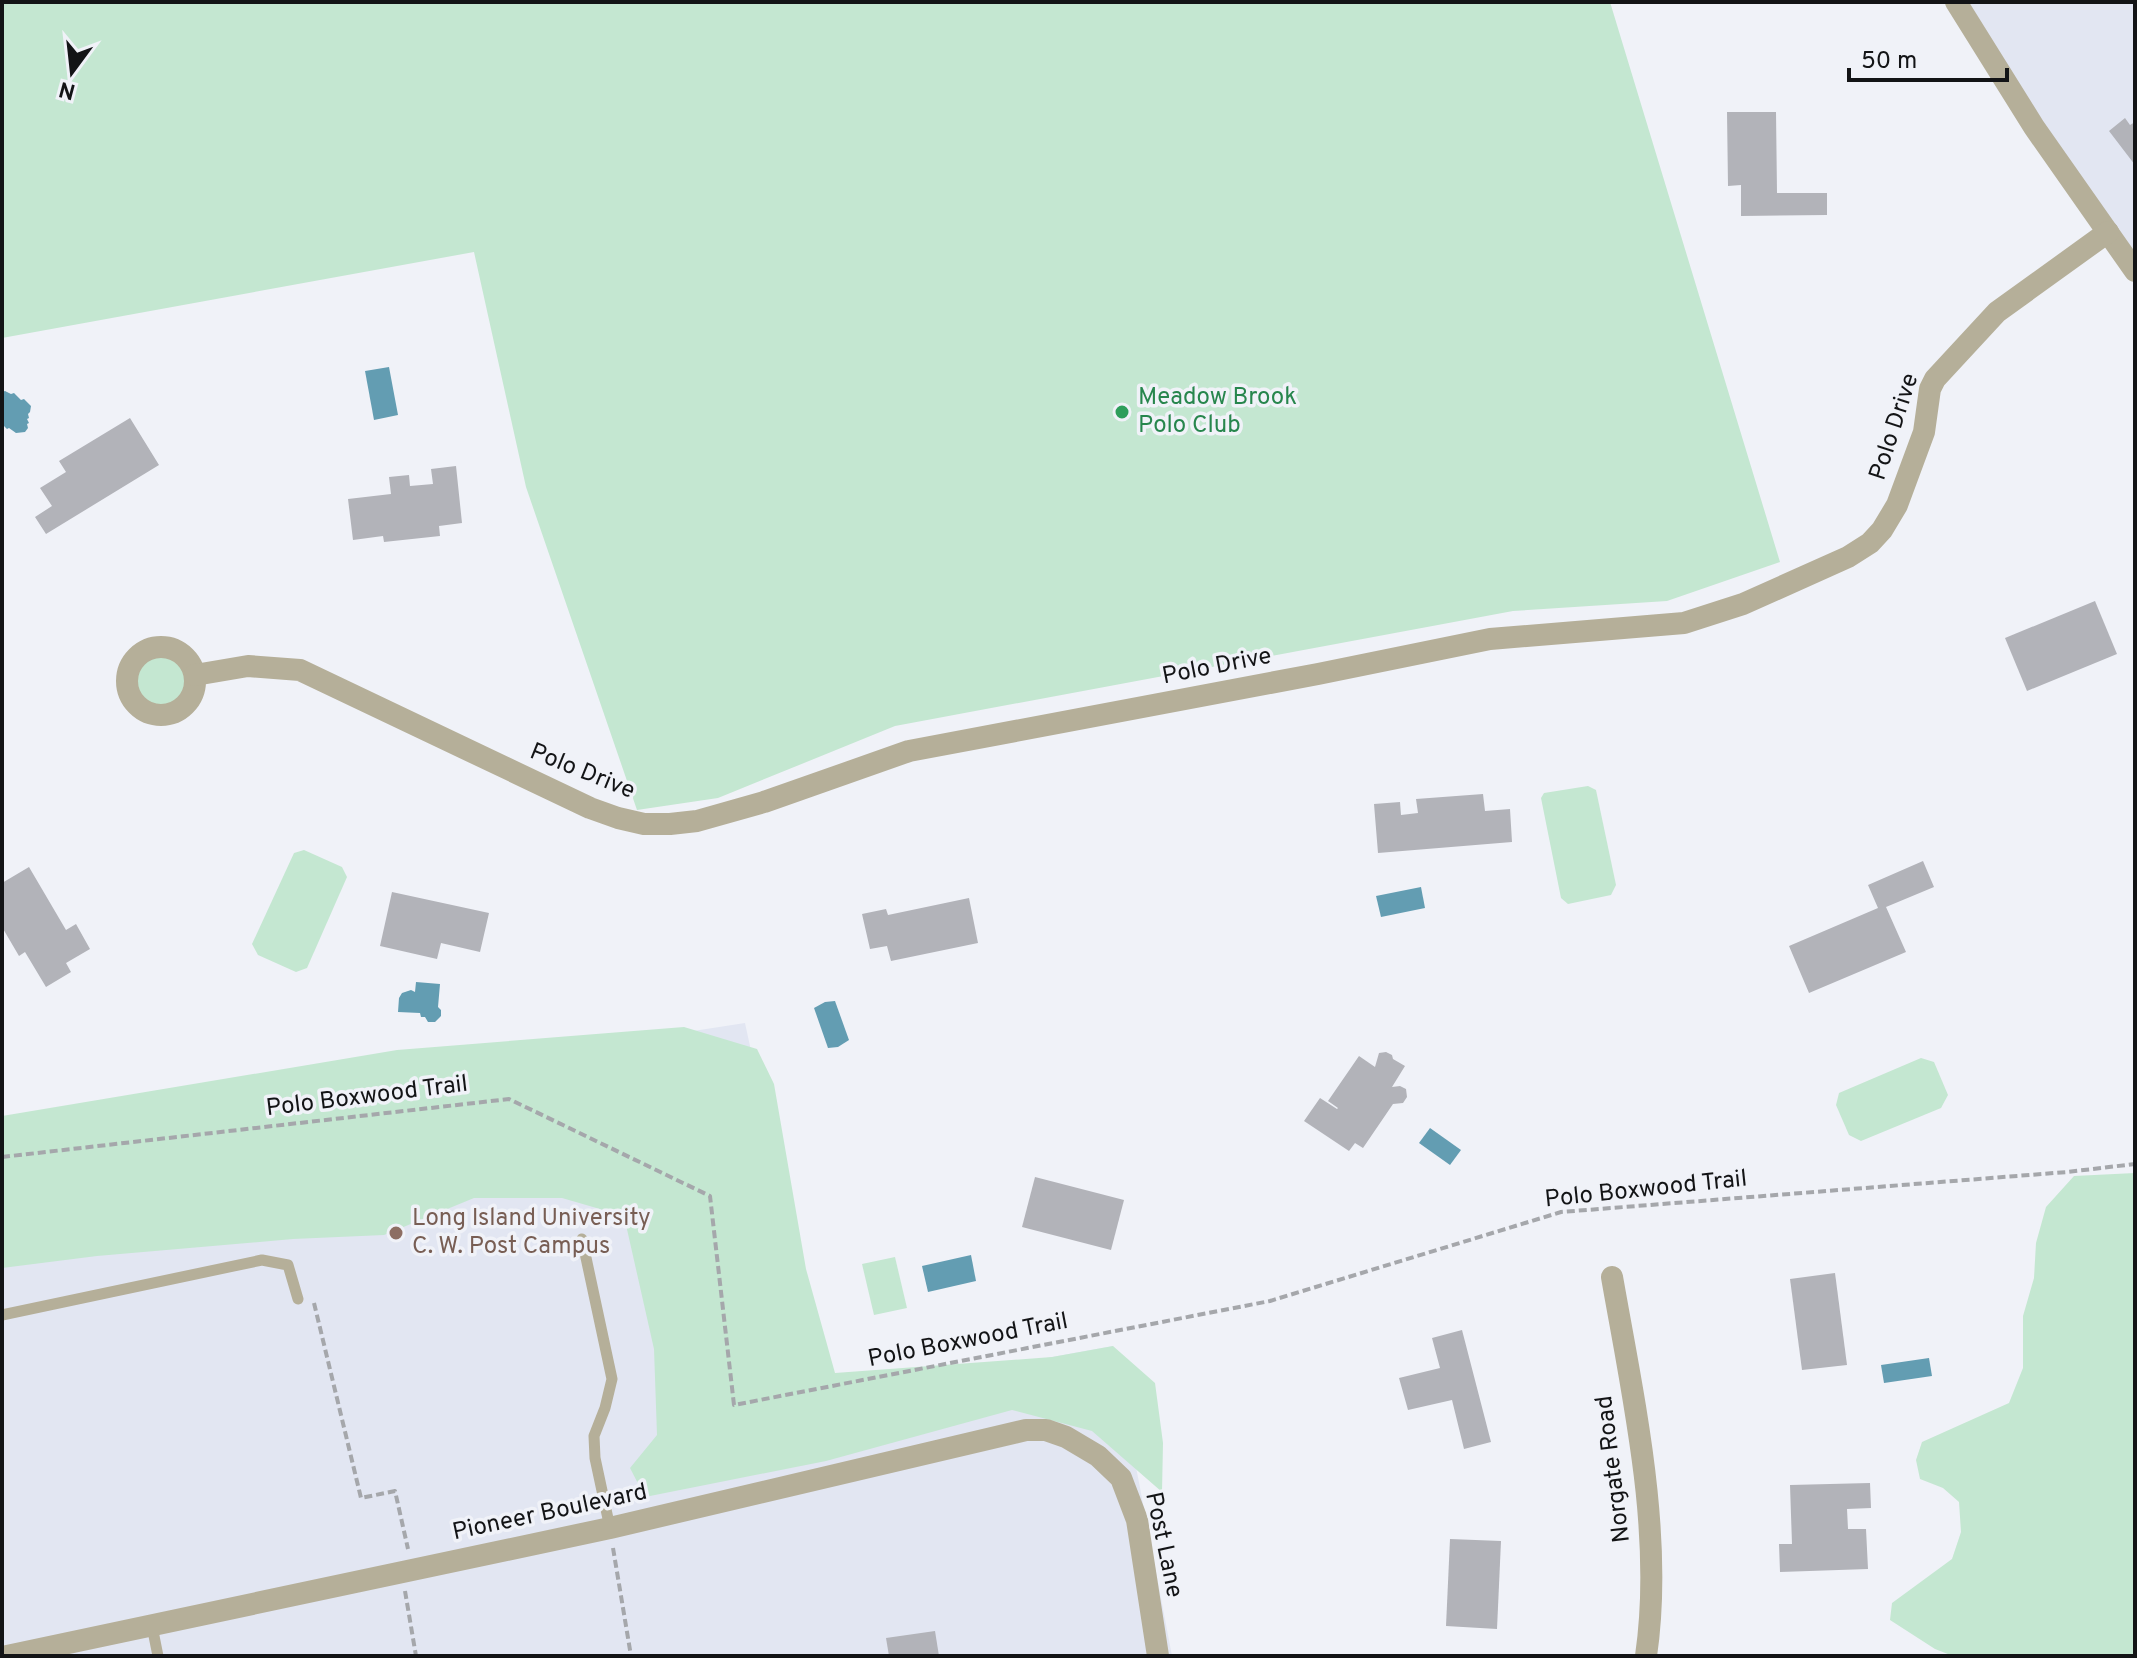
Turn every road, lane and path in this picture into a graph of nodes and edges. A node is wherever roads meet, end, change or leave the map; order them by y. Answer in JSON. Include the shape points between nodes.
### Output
{"nodes":[{"id":1,"x":1956,"y":2,"type":"edge"},
{"id":2,"x":2108,"y":232,"type":"junction"},
{"id":3,"x":2135,"y":271,"type":"edge"},
{"id":4,"x":195,"y":675,"type":"dead end"},
{"id":5,"x":2,"y":1157,"type":"edge"},
{"id":6,"x":2135,"y":1164,"type":"edge"},
{"id":7,"x":582,"y":1239,"type":"dead end"},
{"id":8,"x":1612,"y":1277,"type":"dead end"},
{"id":9,"x":312,"y":1296,"type":"dead end"},
{"id":10,"x":298,"y":1299,"type":"dead end"},
{"id":11,"x":2,"y":1315,"type":"edge"},
{"id":12,"x":1098,"y":1456,"type":"joint"},
{"id":13,"x":610,"y":1528,"type":"junction"},
{"id":14,"x":413,"y":1570,"type":"junction"},
{"id":15,"x":152,"y":1626,"type":"junction"},
{"id":16,"x":7,"y":1656,"type":"edge"},
{"id":17,"x":158,"y":1656,"type":"edge"},
{"id":18,"x":416,"y":1656,"type":"edge"},
{"id":19,"x":631,"y":1656,"type":"edge"},
{"id":20,"x":1158,"y":1656,"type":"edge"},
{"id":21,"x":1646,"y":1656,"type":"edge"}],
"edges":[{"from":1,"to":2,"type":"street"},
{"from":2,"to":3,"type":"street"},
{"from":2,"to":4,"type":"street","name":"Polo Drive","via":[[1997,312],[1935,379],[1924,432],[1897,505],[1870,543],[1743,604],[1684,623],[1490,639],[909,751],[764,802],[670,824],[644,824],[590,808],[300,670],[248,666]]},
{"from":5,"to":6,"type":"path","name":"Polo Boxwood Trail","via":[[509,1099],[710,1196],[734,1405],[1270,1301],[1561,1212]]},
{"from":7,"to":13,"type":"lane","via":[[612,1379],[594,1436]]},
{"from":8,"to":21,"type":"street","name":"Norgate Road","via":[[1645,1476],[1651,1562]]},
{"from":9,"to":14,"type":"path","via":[[361,1498],[395,1491]]},
{"from":10,"to":11,"type":"lane","via":[[288,1265],[262,1260]]},
{"from":12,"to":13,"type":"street","name":"Pioneer Boulevard","via":[[1066,1437],[1026,1430]]},
{"from":12,"to":20,"type":"street","name":"Post Lane","via":[[1121,1478],[1137,1520]]},
{"from":13,"to":14,"type":"street","name":"Pioneer Boulevard"},
{"from":13,"to":19,"type":"path"},
{"from":14,"to":15,"type":"street","name":"Pioneer Boulevard"},
{"from":14,"to":18,"type":"path","via":[[417,1587],[405,1591]]},
{"from":15,"to":16,"type":"street","name":"Pioneer Boulevard"},
{"from":15,"to":17,"type":"lane"}]}
